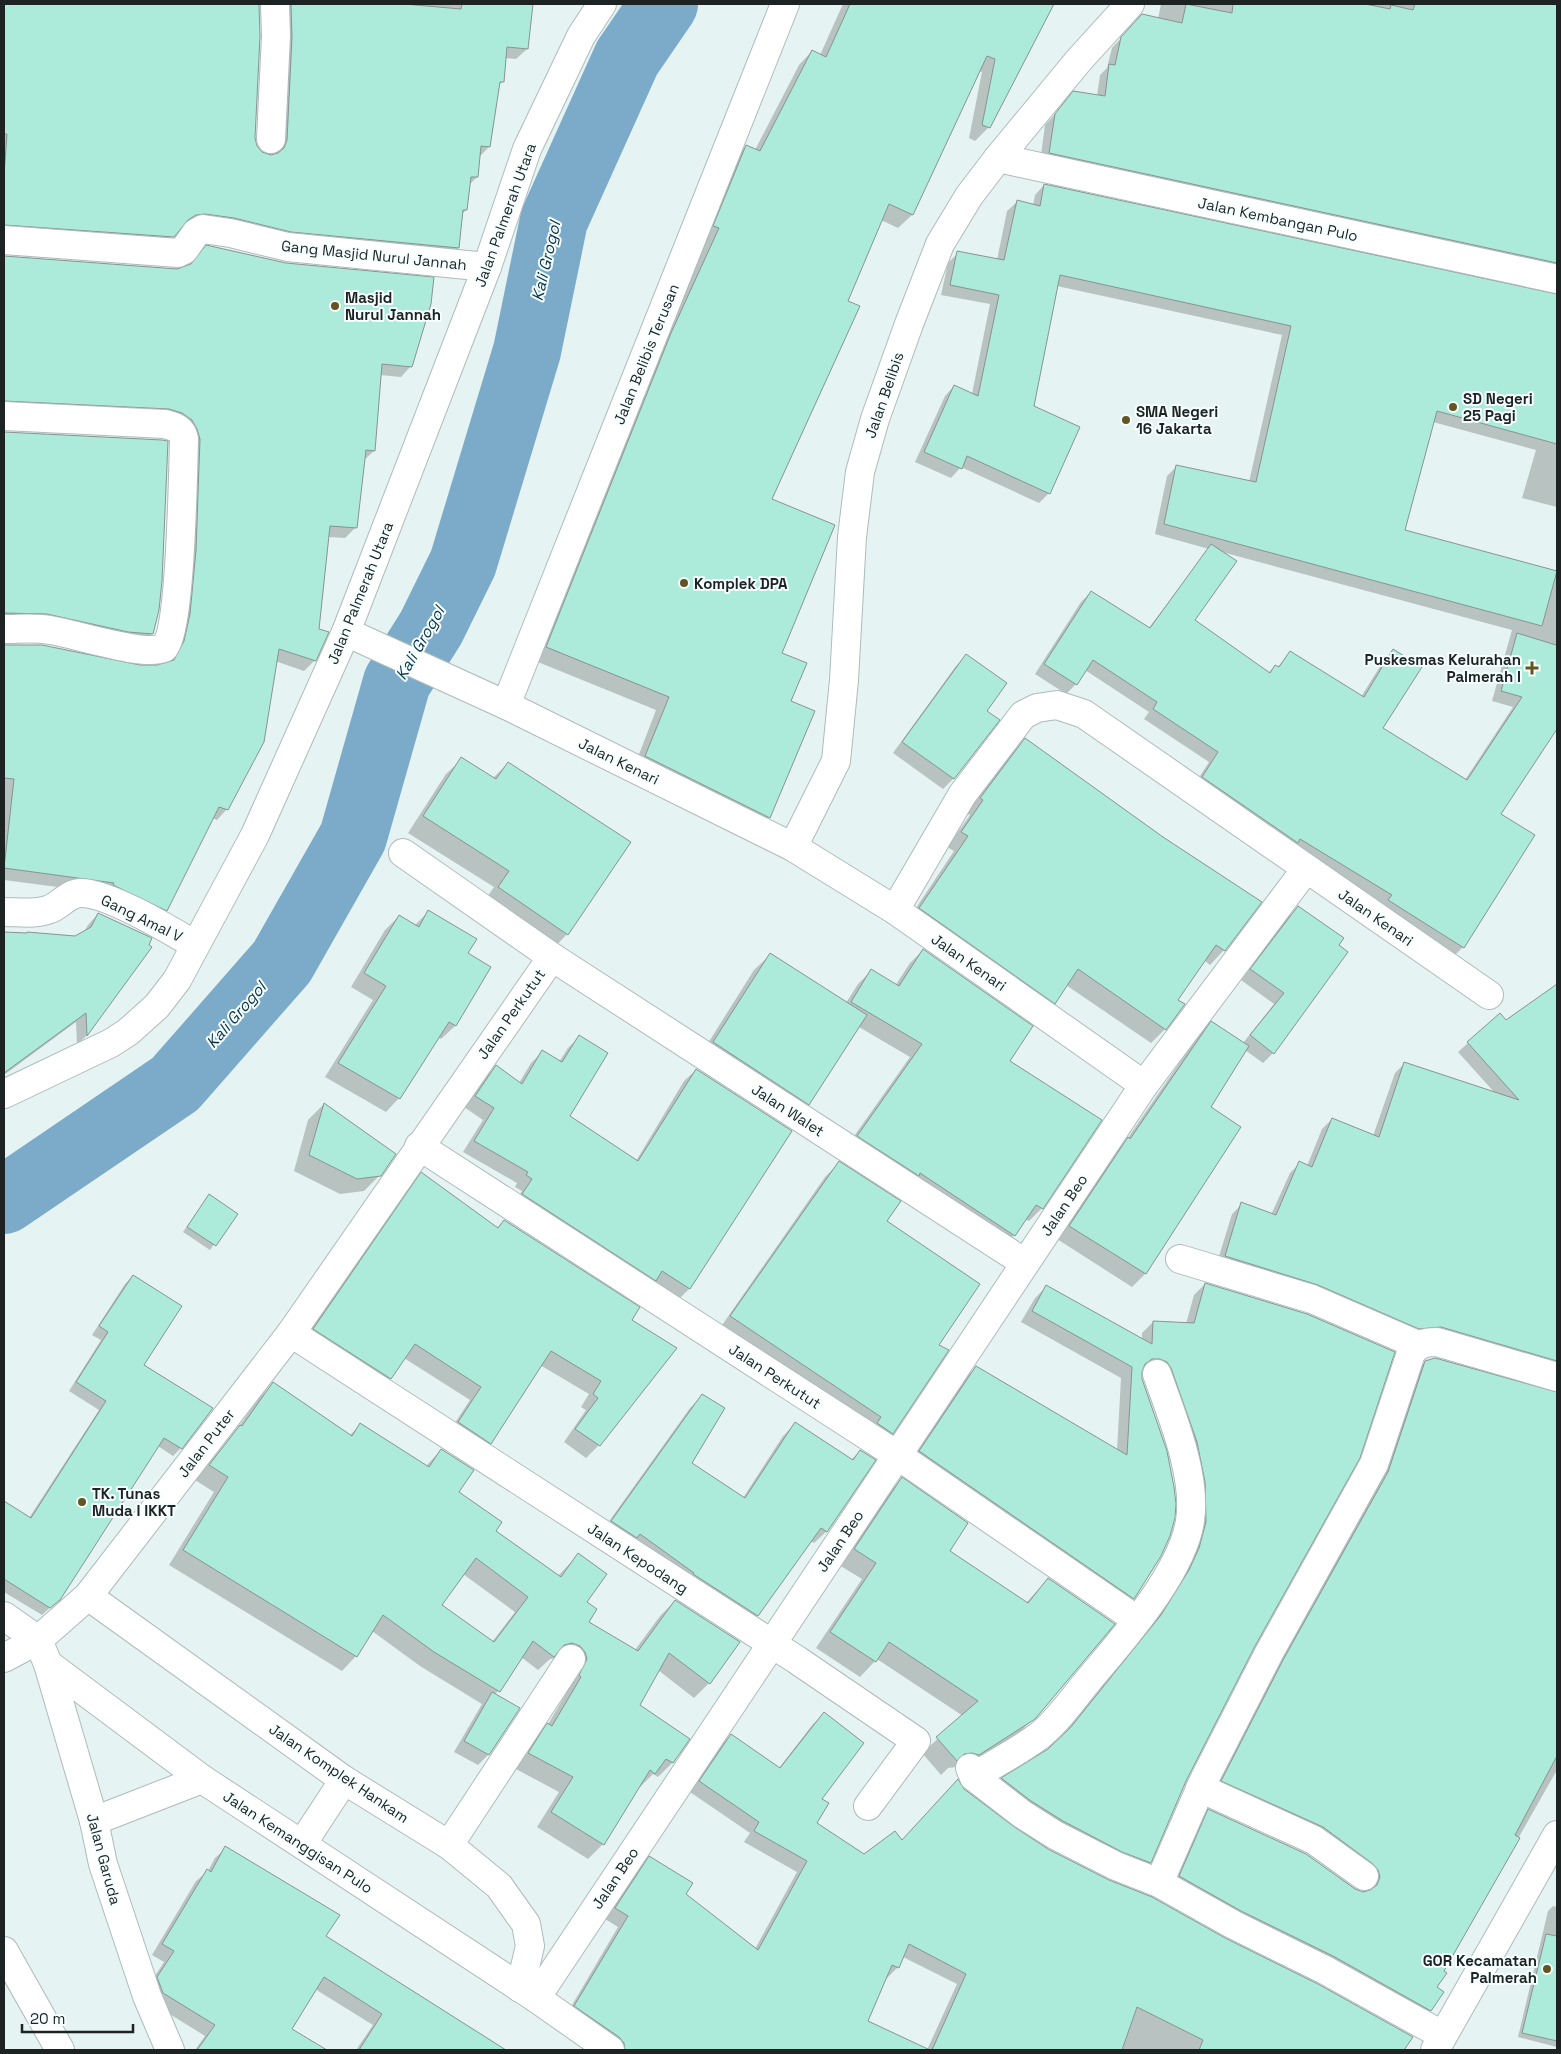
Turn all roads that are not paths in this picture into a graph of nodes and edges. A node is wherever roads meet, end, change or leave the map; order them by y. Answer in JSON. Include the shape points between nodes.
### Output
{"nodes":[{"id":1,"x":275,"y":4,"type":"edge"},
{"id":2,"x":602,"y":4,"type":"edge"},
{"id":3,"x":785,"y":4,"type":"edge"},
{"id":4,"x":1130,"y":4,"type":"edge"},
{"id":5,"x":271,"y":139,"type":"dead end"},
{"id":6,"x":998,"y":158,"type":"junction"},
{"id":7,"x":4,"y":240,"type":"edge"},
{"id":8,"x":487,"y":267,"type":"junction"},
{"id":9,"x":1557,"y":279,"type":"edge"},
{"id":10,"x":4,"y":416,"type":"edge"},
{"id":11,"x":4,"y":629,"type":"edge"},
{"id":12,"x":346,"y":632,"type":"junction"},
{"id":13,"x":506,"y":705,"type":"junction"},
{"id":14,"x":794,"y":847,"type":"junction"},
{"id":15,"x":403,"y":853,"type":"dead end"},
{"id":16,"x":1306,"y":869,"type":"junction"},
{"id":17,"x":895,"y":910,"type":"junction"},
{"id":18,"x":4,"y":912,"type":"edge"},
{"id":19,"x":195,"y":945,"type":"junction"},
{"id":20,"x":552,"y":957,"type":"junction"},
{"id":21,"x":1488,"y":995,"type":"dead end"},
{"id":22,"x":1144,"y":1085,"type":"junction"},
{"id":23,"x":4,"y":1094,"type":"edge"},
{"id":24,"x":419,"y":1146,"type":"junction"},
{"id":25,"x":1180,"y":1259,"type":"dead end"},
{"id":26,"x":1025,"y":1263,"type":"junction"},
{"id":27,"x":291,"y":1333,"type":"junction"},
{"id":28,"x":1418,"y":1344,"type":"junction"},
{"id":29,"x":1157,"y":1374,"type":"dead end"},
{"id":30,"x":1557,"y":1377,"type":"edge"},
{"id":31,"x":897,"y":1455,"type":"junction"},
{"id":32,"x":88,"y":1596,"type":"junction"},
{"id":33,"x":1127,"y":1613,"type":"dead end"},
{"id":34,"x":4,"y":1616,"type":"edge"},
{"id":35,"x":772,"y":1644,"type":"junction"},
{"id":36,"x":43,"y":1652,"type":"junction"},
{"id":37,"x":4,"y":1658,"type":"edge"},
{"id":38,"x":571,"y":1659,"type":"dead end"},
{"id":39,"x":202,"y":1779,"type":"junction"},
{"id":40,"x":344,"y":1780,"type":"junction"},
{"id":41,"x":1200,"y":1788,"type":"junction"},
{"id":42,"x":868,"y":1806,"type":"dead end"},
{"id":43,"x":94,"y":1821,"type":"junction"},
{"id":44,"x":302,"y":1844,"type":"junction"},
{"id":45,"x":449,"y":1845,"type":"junction"},
{"id":46,"x":1553,"y":1851,"type":"edge"},
{"id":47,"x":1364,"y":1876,"type":"dead end"},
{"id":48,"x":1159,"y":1883,"type":"junction"},
{"id":49,"x":4,"y":1951,"type":"edge"},
{"id":50,"x":528,"y":1993,"type":"junction"},
{"id":51,"x":1438,"y":2043,"type":"edge"},
{"id":52,"x":60,"y":2050,"type":"edge"},
{"id":53,"x":170,"y":2050,"type":"edge"},
{"id":54,"x":610,"y":2050,"type":"edge"}],
"edges":[{"from":1,"to":5,"type":"street"},
{"from":2,"to":8,"type":"street","name":"Jalan Palmerah Utara","via":[[581,36],[527,149]]},
{"from":3,"to":13,"type":"street","name":"Jalan Belibis Terusan"},
{"from":4,"to":6,"type":"street","name":"Jalan Belibis"},
{"from":6,"to":9,"type":"street","name":"Jalan Kembangan Pulo"},
{"from":6,"to":14,"type":"street","name":"Jalan Belibis","via":[[969,196],[940,244],[875,419],[860,472],[852,537],[836,761]]},
{"from":7,"to":8,"type":"street","name":"Gang Masjid Nurul Jannah","via":[[178,252],[184,250],[196,233],[203,229],[288,247]]},
{"from":8,"to":12,"type":"street","name":"Jalan Palmerah Utara"},
{"from":10,"to":11,"type":"street","via":[[165,424],[179,428],[184,439],[177,578],[170,639],[164,648],[133,648],[48,629]]},
{"from":12,"to":13,"type":"street","name":"Jalan Kenari"},
{"from":12,"to":19,"type":"street","name":"Jalan Palmerah Utara","via":[[255,835]]},
{"from":13,"to":14,"type":"street","name":"Jalan Kenari"},
{"from":14,"to":17,"type":"street","name":"Jalan Kenari"},
{"from":15,"to":20,"type":"street","name":"Jalan Perkutut"},
{"from":16,"to":17,"type":"street","name":"Jalan Kenari","via":[[1084,714],[1057,705],[1037,708],[1023,715],[1009,732],[962,795]]},
{"from":16,"to":21,"type":"street","name":"Jalan Kenari"},
{"from":16,"to":22,"type":"street"},
{"from":17,"to":22,"type":"street","name":"Jalan Kenari"},
{"from":18,"to":19,"type":"street","name":"Gang Amal V","via":[[39,912],[78,893],[94,894]]},
{"from":19,"to":23,"type":"street","name":"Jalan Palmerah Utara","via":[[177,980],[157,1006],[128,1032]]},
{"from":20,"to":24,"type":"street","name":"Jalan Perkutut"},
{"from":20,"to":26,"type":"street","name":"Jalan Walet"},
{"from":22,"to":26,"type":"street","name":"Jalan Beo"},
{"from":24,"to":27,"type":"street","name":"Jalan Perkutut"},
{"from":24,"to":31,"type":"street","name":"Jalan Perkutut"},
{"from":25,"to":28,"type":"street","via":[[1312,1299]]},
{"from":26,"to":31,"type":"street","name":"Jalan Beo"},
{"from":27,"to":32,"type":"street","name":"Jalan Puter"},
{"from":27,"to":35,"type":"street","name":"Jalan Kepodang"},
{"from":28,"to":30,"type":"street","via":[[1436,1342]]},
{"from":28,"to":41,"type":"street","via":[[1405,1368],[1374,1464],[1269,1653]]},
{"from":29,"to":48,"type":"street","via":[[1180,1437],[1190,1493],[1190,1521],[1177,1562],[1133,1627],[1056,1719],[1039,1736],[972,1772],[1022,1814],[1054,1835]]},
{"from":31,"to":33,"type":"street","name":"Jalan Perkutut"},
{"from":31,"to":35,"type":"street","name":"Jalan Beo"},
{"from":32,"to":36,"type":"street","name":"Jalan Puter"},
{"from":32,"to":40,"type":"street","name":"Jalan Komplek Hankam"},
{"from":34,"to":36,"type":"street","name":"Jalan Kemanggisan Pulo"},
{"from":35,"to":42,"type":"street","name":"Jalan Kepodang","via":[[916,1741]]},
{"from":35,"to":50,"type":"street","name":"Jalan Beo"},
{"from":36,"to":37,"type":"street","name":"Jalan Puter"},
{"from":36,"to":39,"type":"street","name":"Jalan Kemanggisan Pulo"},
{"from":36,"to":43,"type":"street","name":"Jalan Garuda"},
{"from":38,"to":45,"type":"street"},
{"from":39,"to":43,"type":"street"},
{"from":39,"to":44,"type":"street","name":"Jalan Kemanggisan Pulo"},
{"from":40,"to":44,"type":"street"},
{"from":40,"to":45,"type":"street","name":"Jalan Komplek Hankam"},
{"from":41,"to":47,"type":"street","via":[[1314,1840]]},
{"from":41,"to":48,"type":"street"},
{"from":43,"to":53,"type":"street","name":"Jalan Garuda","via":[[103,1864],[121,1920]]},
{"from":44,"to":50,"type":"street","name":"Jalan Kemanggisan Pulo"},
{"from":45,"to":50,"type":"street","name":"Jalan Komplek Hankam","via":[[499,1886],[526,1924],[530,1946]]},
{"from":46,"to":51,"type":"street"},
{"from":48,"to":51,"type":"street","via":[[1325,1970]]},
{"from":49,"to":52,"type":"street"},
{"from":50,"to":54,"type":"street","name":"Jalan Kemanggisan Pulo"}]}
